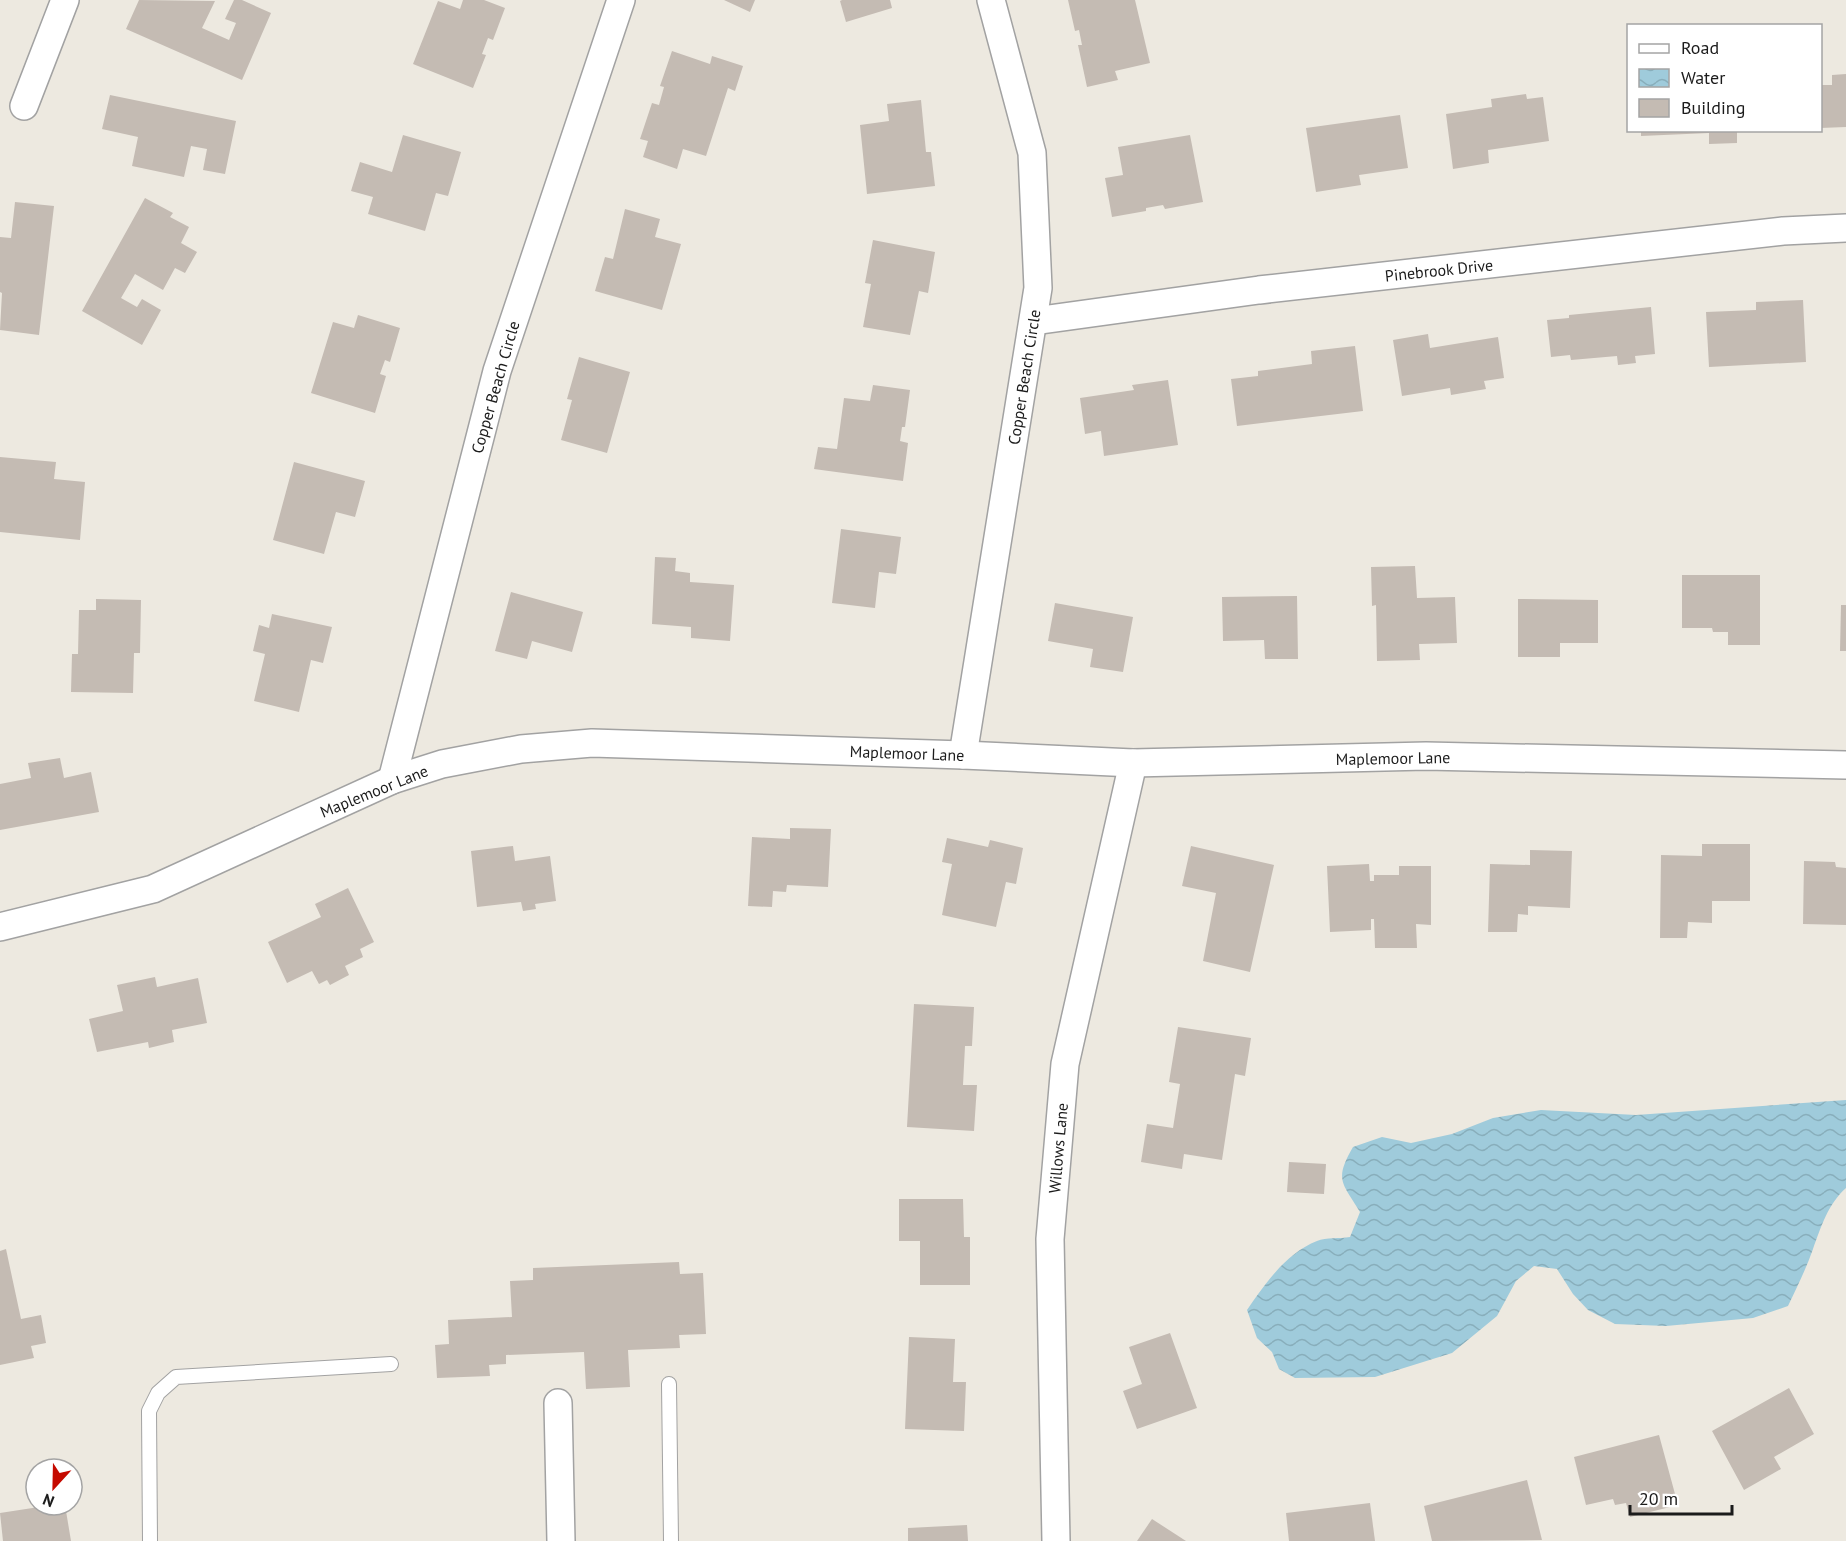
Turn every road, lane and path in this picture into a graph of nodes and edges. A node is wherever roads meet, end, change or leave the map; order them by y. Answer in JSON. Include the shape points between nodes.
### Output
{"nodes":[{"id":1,"x":65,"y":0,"type":"edge"},
{"id":2,"x":621,"y":0,"type":"edge"},
{"id":3,"x":991,"y":0,"type":"edge"},
{"id":4,"x":24,"y":106,"type":"dead end"},
{"id":5,"x":1846,"y":228,"type":"edge"},
{"id":6,"x":1034,"y":321,"type":"junction"},
{"id":7,"x":963,"y":755,"type":"junction"},
{"id":8,"x":1133,"y":763,"type":"junction"},
{"id":9,"x":1846,"y":765,"type":"edge"},
{"id":10,"x":392,"y":780,"type":"junction"},
{"id":11,"x":0,"y":927,"type":"edge"},
{"id":12,"x":391,"y":1364,"type":"dead end"},
{"id":13,"x":669,"y":1384,"type":"dead end"},
{"id":14,"x":558,"y":1403,"type":"dead end"},
{"id":15,"x":150,"y":1541,"type":"edge"},
{"id":16,"x":561,"y":1541,"type":"edge"},
{"id":17,"x":671,"y":1541,"type":"edge"},
{"id":18,"x":1056,"y":1541,"type":"edge"}],
"edges":[{"from":1,"to":4,"type":"street"},
{"from":2,"to":10,"type":"street","name":"Copper Beach Circle","via":[[497,371]]},
{"from":3,"to":6,"type":"street","name":"Copper Beach Circle","via":[[1032,153],[1038,288]]},
{"from":5,"to":6,"type":"street","name":"Pinebrook Drive","via":[[1784,231],[1259,290]]},
{"from":6,"to":7,"type":"street","name":"Copper Beach Circle"},
{"from":7,"to":8,"type":"street","name":"Maplemoor Lane"},
{"from":7,"to":10,"type":"street","name":"Maplemoor Lane","via":[[592,742],[522,748],[442,764]]},
{"from":8,"to":9,"type":"street","name":"Maplemoor Lane","via":[[1426,756]]},
{"from":8,"to":18,"type":"street","name":"Willows Lane","via":[[1065,1064],[1050,1239]]},
{"from":10,"to":11,"type":"street","name":"Maplemoor Lane","via":[[153,889]]},
{"from":12,"to":15,"type":"lane","via":[[176,1377],[158,1393],[149,1411]]},
{"from":13,"to":17,"type":"lane"},
{"from":14,"to":16,"type":"street"}]}
